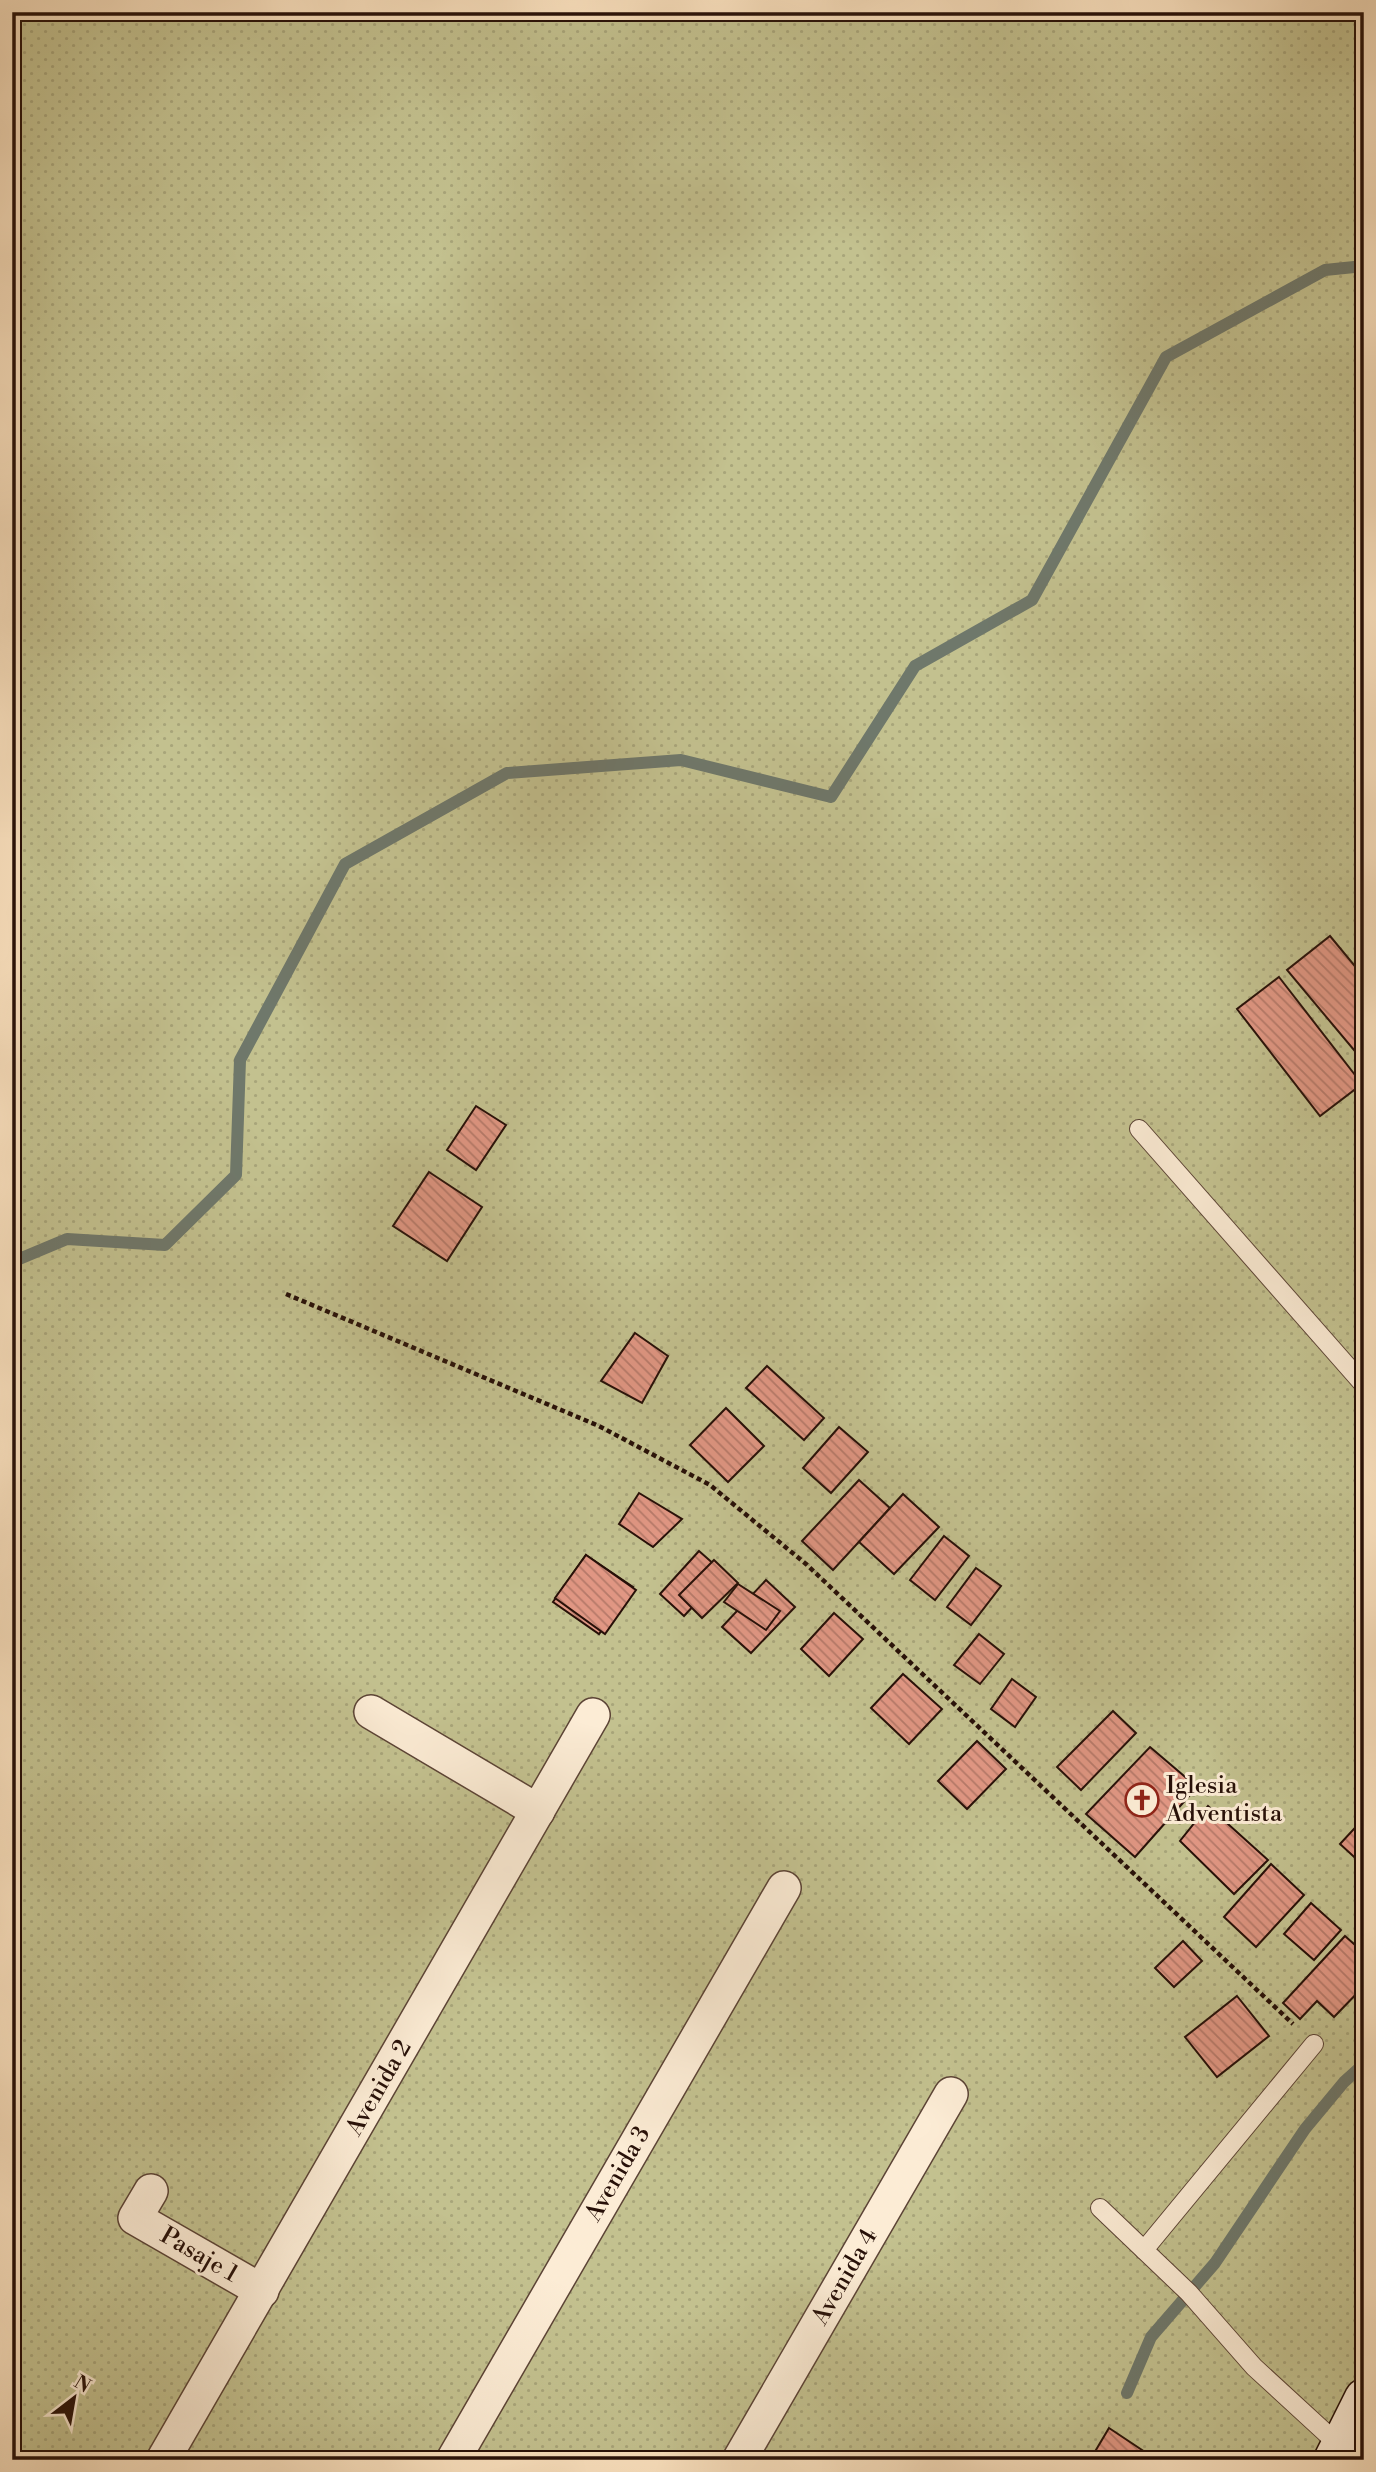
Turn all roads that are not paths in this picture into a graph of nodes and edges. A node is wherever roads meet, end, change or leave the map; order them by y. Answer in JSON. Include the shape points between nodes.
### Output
{"nodes":[{"id":1,"x":1139,"y":1129,"type":"dead end"},
{"id":2,"x":1364,"y":1385,"type":"edge"},
{"id":3,"x":371,"y":1712,"type":"dead end"},
{"id":4,"x":593,"y":1715,"type":"dead end"},
{"id":5,"x":538,"y":1811,"type":"junction"},
{"id":6,"x":784,"y":1888,"type":"dead end"},
{"id":7,"x":1314,"y":2044,"type":"road end"},
{"id":8,"x":951,"y":2094,"type":"dead end"},
{"id":9,"x":143,"y":2205,"type":"dead end"},
{"id":10,"x":1100,"y":2208,"type":"dead end"},
{"id":11,"x":1144,"y":2250,"type":"junction"},
{"id":12,"x":262,"y":2291,"type":"junction"},
{"id":13,"x":1364,"y":2398,"type":"edge"},
{"id":14,"x":1337,"y":2453,"type":"edge"},
{"id":15,"x":163,"y":2460,"type":"edge"},
{"id":16,"x":453,"y":2460,"type":"edge"},
{"id":17,"x":739,"y":2460,"type":"edge"}],
"edges":[{"from":1,"to":2,"type":"lane"},
{"from":3,"to":5,"type":"street"},
{"from":4,"to":5,"type":"street","name":"Avenida 2"},
{"from":5,"to":12,"type":"street","name":"Avenida 2"},
{"from":6,"to":16,"type":"street","name":"Avenida 3"},
{"from":7,"to":11,"type":"lane"},
{"from":8,"to":17,"type":"street","name":"Avenida 4"},
{"from":9,"to":12,"type":"street","name":"Pasaje 1"},
{"from":10,"to":11,"type":"lane"},
{"from":11,"to":14,"type":"lane"},
{"from":12,"to":15,"type":"street","name":"Avenida 2"},
{"from":13,"to":14,"type":"main road"}]}
